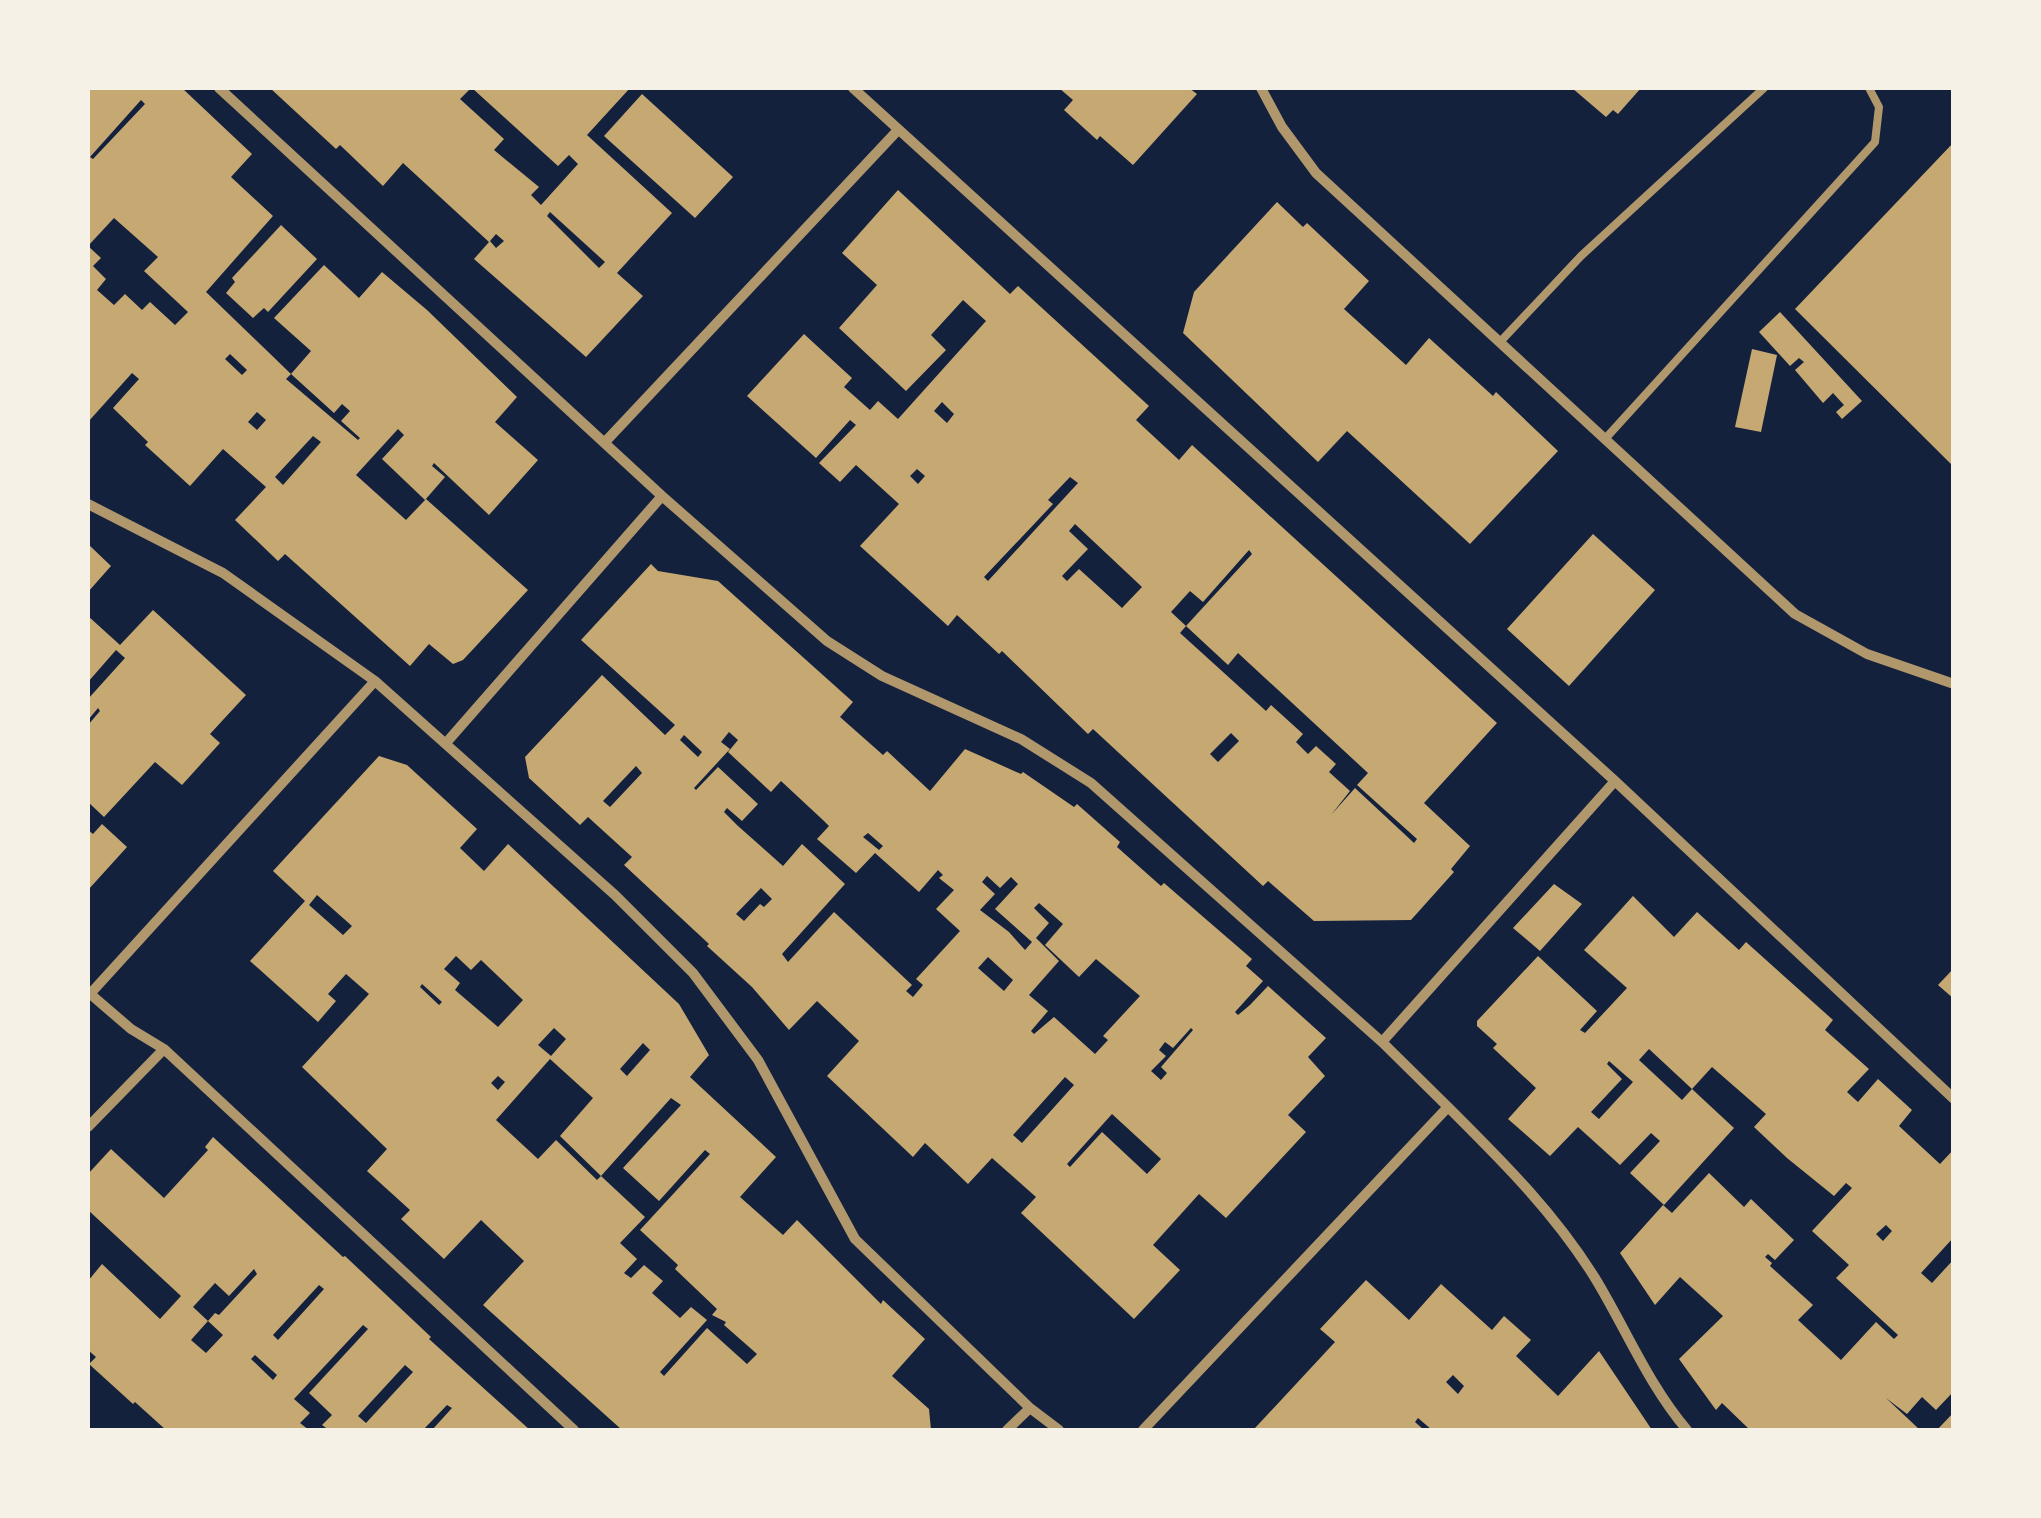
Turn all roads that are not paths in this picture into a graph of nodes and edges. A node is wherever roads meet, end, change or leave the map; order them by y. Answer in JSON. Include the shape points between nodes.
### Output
{"nodes":[{"id":1,"x":219,"y":88,"type":"edge"},
{"id":2,"x":853,"y":88,"type":"edge"},
{"id":3,"x":1262,"y":88,"type":"edge"},
{"id":4,"x":1764,"y":88,"type":"edge"},
{"id":5,"x":1869,"y":88,"type":"edge"},
{"id":6,"x":898,"y":130,"type":"junction"},
{"id":7,"x":1500,"y":342,"type":"junction"},
{"id":8,"x":1605,"y":440,"type":"junction"},
{"id":9,"x":606,"y":441,"type":"junction"},
{"id":10,"x":662,"y":496,"type":"junction"},
{"id":11,"x":88,"y":504,"type":"edge"},
{"id":12,"x":375,"y":681,"type":"junction"},
{"id":13,"x":1954,"y":684,"type":"edge"},
{"id":14,"x":446,"y":743,"type":"junction"},
{"id":15,"x":1615,"y":781,"type":"junction"},
{"id":16,"x":89,"y":993,"type":"edge"},
{"id":17,"x":1382,"y":1042,"type":"junction"},
{"id":18,"x":164,"y":1049,"type":"junction"},
{"id":19,"x":1954,"y":1099,"type":"edge"},
{"id":20,"x":1448,"y":1107,"type":"junction"},
{"id":21,"x":88,"y":1127,"type":"edge"},
{"id":22,"x":1030,"y":1408,"type":"junction"},
{"id":23,"x":574,"y":1430,"type":"edge"},
{"id":24,"x":1007,"y":1430,"type":"edge"},
{"id":25,"x":1059,"y":1430,"type":"edge"},
{"id":26,"x":1143,"y":1430,"type":"edge"},
{"id":27,"x":1687,"y":1430,"type":"edge"}],
"edges":[{"from":1,"to":9,"type":"street"},
{"from":2,"to":6,"type":"street"},
{"from":3,"to":7,"type":"street","via":[[1316,173]]},
{"from":4,"to":7,"type":"lane","via":[[1581,256]]},
{"from":5,"to":8,"type":"lane","via":[[1879,107],[1876,142]]},
{"from":6,"to":9,"type":"street"},
{"from":6,"to":15,"type":"street"},
{"from":7,"to":8,"type":"street"},
{"from":8,"to":13,"type":"street","via":[[1795,614],[1867,654]]},
{"from":9,"to":10,"type":"street"},
{"from":10,"to":14,"type":"street"},
{"from":10,"to":17,"type":"street","via":[[827,640],[882,676],[1021,738],[1092,782]]},
{"from":11,"to":12,"type":"street","via":[[223,573]]},
{"from":12,"to":14,"type":"street"},
{"from":12,"to":16,"type":"street"},
{"from":14,"to":22,"type":"street","via":[[616,894],[693,974],[758,1060],[855,1240]]},
{"from":15,"to":17,"type":"street"},
{"from":15,"to":19,"type":"street"},
{"from":16,"to":18,"type":"street","via":[[130,1030]]},
{"from":17,"to":20,"type":"street"},
{"from":18,"to":21,"type":"street"},
{"from":18,"to":23,"type":"street"},
{"from":20,"to":26,"type":"street"},
{"from":20,"to":27,"type":"street","via":[[1530,1188],[1594,1277],[1661,1399]]},
{"from":22,"to":24,"type":"street"},
{"from":22,"to":25,"type":"street"}]}
